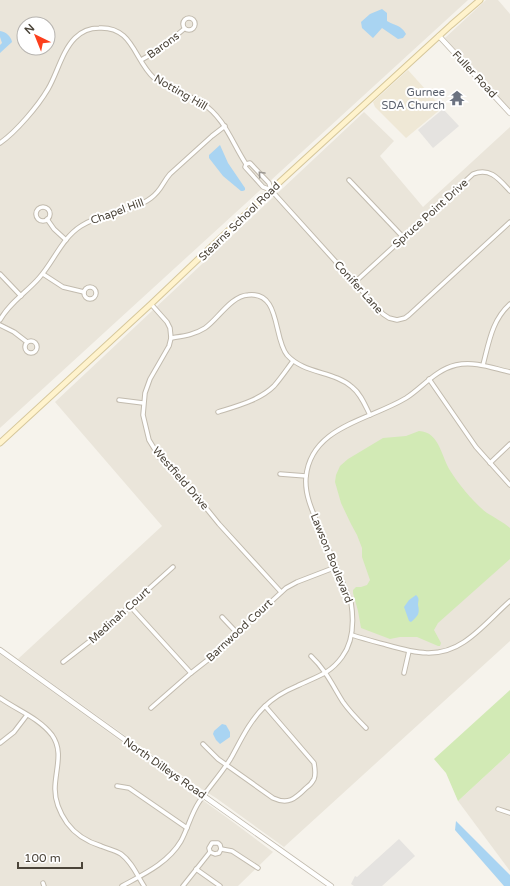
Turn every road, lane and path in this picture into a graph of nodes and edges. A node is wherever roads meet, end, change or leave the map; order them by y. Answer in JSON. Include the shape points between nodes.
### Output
{"nodes":[{"id":1,"x":480,"y":0,"type":"edge"},
{"id":2,"x":184,"y":29,"type":"dead end"},
{"id":3,"x":439,"y":36,"type":"junction"},
{"id":4,"x":141,"y":60,"type":"junction"},
{"id":5,"x":510,"y":113,"type":"edge"},
{"id":6,"x":225,"y":126,"type":"junction"},
{"id":7,"x":0,"y":144,"type":"edge"},
{"id":8,"x":246,"y":164,"type":"junction"},
{"id":9,"x":349,"y":180,"type":"dead end"},
{"id":10,"x":271,"y":190,"type":"junction"},
{"id":11,"x":510,"y":191,"type":"edge"},
{"id":12,"x":47,"y":219,"type":"dead end"},
{"id":13,"x":510,"y":222,"type":"edge"},
{"id":14,"x":403,"y":238,"type":"junction"},
{"id":15,"x":66,"y":240,"type":"junction"},
{"id":16,"x":0,"y":274,"type":"edge"},
{"id":17,"x":43,"y":274,"type":"junction"},
{"id":18,"x":354,"y":283,"type":"junction"},
{"id":19,"x":84,"y":292,"type":"dead end"},
{"id":20,"x":21,"y":296,"type":"junction"},
{"id":21,"x":151,"y":304,"type":"junction"},
{"id":22,"x":510,"y":304,"type":"edge"},
{"id":23,"x":0,"y":320,"type":"edge"},
{"id":24,"x":0,"y":325,"type":"edge"},
{"id":25,"x":171,"y":338,"type":"junction"},
{"id":26,"x":27,"y":342,"type":"dead end"},
{"id":27,"x":293,"y":361,"type":"junction"},
{"id":28,"x":483,"y":365,"type":"junction"},
{"id":29,"x":510,"y":372,"type":"edge"},
{"id":30,"x":430,"y":379,"type":"junction"},
{"id":31,"x":119,"y":400,"type":"dead end"},
{"id":32,"x":143,"y":403,"type":"junction"},
{"id":33,"x":218,"y":412,"type":"dead end"},
{"id":34,"x":370,"y":415,"type":"junction"},
{"id":35,"x":0,"y":443,"type":"edge"},
{"id":36,"x":510,"y":444,"type":"edge"},
{"id":37,"x":490,"y":463,"type":"junction"},
{"id":38,"x":280,"y":474,"type":"dead end"},
{"id":39,"x":306,"y":476,"type":"junction"},
{"id":40,"x":510,"y":485,"type":"edge"},
{"id":41,"x":173,"y":567,"type":"dead end"},
{"id":42,"x":336,"y":567,"type":"junction"},
{"id":43,"x":281,"y":592,"type":"junction"},
{"id":44,"x":510,"y":601,"type":"edge"},
{"id":45,"x":130,"y":606,"type":"junction"},
{"id":46,"x":222,"y":617,"type":"dead end"},
{"id":47,"x":237,"y":633,"type":"junction"},
{"id":48,"x":352,"y":635,"type":"junction"},
{"id":49,"x":0,"y":650,"type":"edge"},
{"id":50,"x":409,"y":651,"type":"junction"},
{"id":51,"x":311,"y":656,"type":"dead end"},
{"id":52,"x":63,"y":662,"type":"dead end"},
{"id":53,"x":191,"y":673,"type":"junction"},
{"id":54,"x":326,"y":673,"type":"junction"},
{"id":55,"x":404,"y":673,"type":"dead end"},
{"id":56,"x":0,"y":698,"type":"edge"},
{"id":57,"x":265,"y":706,"type":"junction"},
{"id":58,"x":151,"y":708,"type":"dead end"},
{"id":59,"x":27,"y":715,"type":"junction"},
{"id":60,"x":366,"y":728,"type":"dead end"},
{"id":61,"x":0,"y":743,"type":"edge"},
{"id":62,"x":203,"y":744,"type":"dead end"},
{"id":63,"x":226,"y":765,"type":"junction"},
{"id":64,"x":117,"y":786,"type":"dead end"},
{"id":65,"x":204,"y":796,"type":"junction"},
{"id":66,"x":498,"y":809,"type":"dead end"},
{"id":67,"x":510,"y":813,"type":"edge"},
{"id":68,"x":187,"y":828,"type":"junction"},
{"id":69,"x":221,"y":849,"type":"junction"},
{"id":70,"x":210,"y":852,"type":"junction"},
{"id":71,"x":258,"y":868,"type":"dead end"},
{"id":72,"x":196,"y":869,"type":"junction"},
{"id":73,"x":139,"y":877,"type":"junction"},
{"id":74,"x":122,"y":886,"type":"edge"},
{"id":75,"x":144,"y":886,"type":"edge"},
{"id":76,"x":183,"y":886,"type":"edge"},
{"id":77,"x":220,"y":886,"type":"edge"},
{"id":78,"x":331,"y":886,"type":"edge"}],
"edges":[{"from":1,"to":3,"type":"main road","name":"Stearns School Road"},
{"from":2,"to":4,"type":"street","name":"Barons","via":[[159,50]]},
{"from":3,"to":5,"type":"street","name":"Fuller Road"},
{"from":3,"to":10,"type":"main road","name":"Stearns School Road"},
{"from":4,"to":6,"type":"street","name":"Notting Hill","via":[[148,72],[157,80],[202,103],[215,113]]},
{"from":4,"to":7,"type":"street","name":"Notting Hill","via":[[127,38],[114,30],[95,28],[80,34],[69,45],[43,97],[12,134]]},
{"from":6,"to":8,"type":"street","name":"Notting Hill"},
{"from":6,"to":15,"type":"street","name":"Chapel Hill","via":[[170,174],[162,188],[151,198],[134,207],[84,224]]},
{"from":8,"to":10,"type":"street","name":"Notting Hill","via":[[263,188]]},
{"from":10,"to":8,"type":"street","name":"Notting Hill","one_way":true,"via":[[269,183],[250,163]]},
{"from":9,"to":14,"type":"street"},
{"from":10,"to":18,"type":"street","name":"Conifer Lane"},
{"from":10,"to":21,"type":"main road","name":"Stearns School Road"},
{"from":11,"to":14,"type":"street","name":"Spruce Point Drive","via":[[489,172],[473,174]]},
{"from":12,"to":15,"type":"street"},
{"from":13,"to":18,"type":"street","name":"Conifer Lane","via":[[404,318],[397,320],[386,316]]},
{"from":14,"to":18,"type":"street","name":"Spruce Point Drive"},
{"from":15,"to":17,"type":"street","name":"Chapel Hill"},
{"from":16,"to":20,"type":"street"},
{"from":17,"to":19,"type":"street","via":[[63,287]]},
{"from":17,"to":20,"type":"street","name":"Chapel Hill"},
{"from":20,"to":23,"type":"street","name":"Chapel Hill"},
{"from":21,"to":25,"type":"street","via":[[167,322]]},
{"from":21,"to":35,"type":"main road","name":"Stearns School Road"},
{"from":22,"to":28,"type":"street","via":[[499,315],[493,327]]},
{"from":24,"to":26,"type":"street"},
{"from":25,"to":27,"type":"street","via":[[198,332],[239,297],[254,295],[263,299],[272,309],[283,348]]},
{"from":25,"to":32,"type":"street","name":"Westfield Drive","via":[[150,379]]},
{"from":27,"to":33,"type":"street","via":[[265,394]]},
{"from":27,"to":34,"type":"street","via":[[348,383],[358,392]]},
{"from":28,"to":29,"type":"street","name":"Lawson Boulevard"},
{"from":28,"to":30,"type":"street","name":"Lawson Boulevard","via":[[456,365],[444,369]]},
{"from":30,"to":34,"type":"street","name":"Lawson Boulevard","via":[[407,397]]},
{"from":30,"to":37,"type":"street","via":[[476,447]]},
{"from":31,"to":32,"type":"street"},
{"from":32,"to":43,"type":"street","name":"Westfield Drive","via":[[147,433],[160,458],[189,487]]},
{"from":34,"to":39,"type":"street","name":"Lawson Boulevard","via":[[336,431],[321,443],[312,457]]},
{"from":36,"to":37,"type":"street"},
{"from":37,"to":40,"type":"street"},
{"from":38,"to":39,"type":"street"},
{"from":39,"to":42,"type":"street","name":"Lawson Boulevard","via":[[308,497]]},
{"from":41,"to":45,"type":"street","name":"Medinah Court"},
{"from":42,"to":43,"type":"street","name":"Barnwood Court","via":[[297,582]]},
{"from":42,"to":48,"type":"street","name":"Lawson Boulevard","via":[[351,602]]},
{"from":43,"to":47,"type":"street","name":"Barnwood Court"},
{"from":44,"to":50,"type":"street","via":[[471,636],[454,647],[431,653]]},
{"from":45,"to":52,"type":"street","name":"Medinah Court"},
{"from":45,"to":53,"type":"street"},
{"from":46,"to":47,"type":"street"},
{"from":47,"to":53,"type":"street","name":"Barnwood Court","via":[[223,648]]},
{"from":48,"to":50,"type":"street"},
{"from":48,"to":54,"type":"street","name":"Lawson Boulevard","via":[[343,656]]},
{"from":49,"to":65,"type":"street","name":"North Dilleys Road"},
{"from":50,"to":55,"type":"street"},
{"from":51,"to":54,"type":"street","via":[[319,662]]},
{"from":53,"to":58,"type":"street","name":"Barnwood Court"},
{"from":54,"to":57,"type":"street","name":"Lawson Boulevard","via":[[282,693]]},
{"from":54,"to":60,"type":"street","via":[[344,703]]},
{"from":56,"to":59,"type":"street"},
{"from":57,"to":63,"type":"street","name":"Lawson Boulevard","via":[[246,730]]},
{"from":57,"to":63,"type":"street","via":[[312,761],[315,774],[311,783],[292,800],[281,801]]},
{"from":59,"to":61,"type":"street","via":[[14,732]]},
{"from":59,"to":73,"type":"street","via":[[45,728],[55,741],[58,760],[55,793],[62,815],[68,824],[89,842],[120,854],[132,865]]},
{"from":62,"to":63,"type":"street"},
{"from":63,"to":65,"type":"street","name":"Lawson Boulevard"},
{"from":64,"to":68,"type":"street","via":[[129,788]]},
{"from":65,"to":68,"type":"street","name":"Lawson Boulevard"},
{"from":65,"to":78,"type":"street","name":"North Dilleys Road"},
{"from":66,"to":67,"type":"street"},
{"from":68,"to":73,"type":"street","name":"Lawson Boulevard","via":[[173,852]]},
{"from":69,"to":70,"type":"street","via":[[216,854]]},
{"from":69,"to":70,"type":"street","via":[[218,843],[213,842],[210,845]]},
{"from":69,"to":71,"type":"street","via":[[232,851]]},
{"from":70,"to":72,"type":"street"},
{"from":72,"to":76,"type":"street"},
{"from":72,"to":77,"type":"street"},
{"from":73,"to":74,"type":"street","name":"Lawson Boulevard"},
{"from":73,"to":75,"type":"street"}]}
